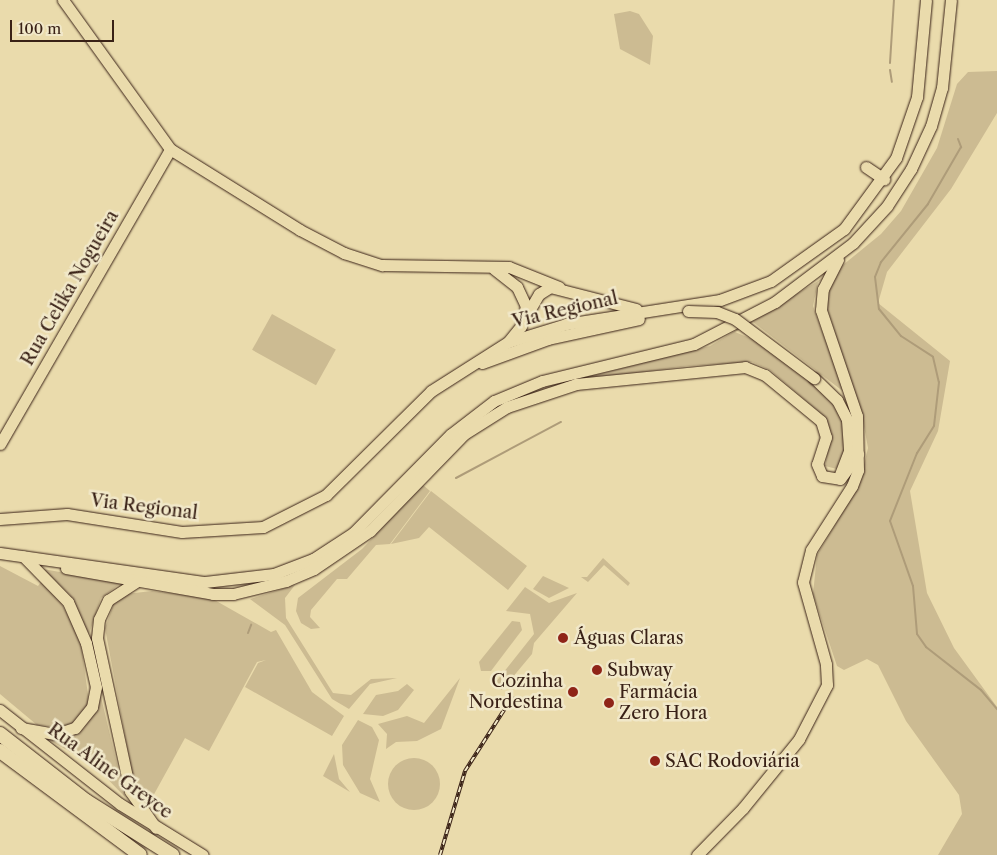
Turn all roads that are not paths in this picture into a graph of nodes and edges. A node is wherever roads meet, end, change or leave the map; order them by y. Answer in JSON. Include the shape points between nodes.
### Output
{"nodes":[{"id":1,"x":63,"y":0,"type":"edge"},
{"id":2,"x":926,"y":0,"type":"edge"},
{"id":3,"x":951,"y":0,"type":"edge"},
{"id":4,"x":170,"y":149,"type":"junction"},
{"id":5,"x":866,"y":167,"type":"dead end"},
{"id":6,"x":884,"y":179,"type":"junction"},
{"id":7,"x":843,"y":252,"type":"junction"},
{"id":8,"x":494,"y":269,"type":"junction"},
{"id":9,"x":559,"y":287,"type":"junction"},
{"id":10,"x":644,"y":311,"type":"junction"},
{"id":11,"x":525,"y":318,"type":"junction"},
{"id":12,"x":508,"y":342,"type":"junction"},
{"id":13,"x":458,"y":372,"type":"junction"},
{"id":14,"x":557,"y":377,"type":"junction"},
{"id":15,"x":814,"y":378,"type":"junction"},
{"id":16,"x":526,"y":399,"type":"junction"},
{"id":17,"x":858,"y":433,"type":"junction"},
{"id":18,"x":0,"y":444,"type":"edge"},
{"id":19,"x":858,"y":454,"type":"junction"},
{"id":20,"x":824,"y":478,"type":"junction"},
{"id":21,"x":0,"y":508,"type":"edge"},
{"id":22,"x":15,"y":515,"type":"junction"},
{"id":23,"x":0,"y":519,"type":"edge"},
{"id":24,"x":0,"y":553,"type":"edge"},
{"id":25,"x":24,"y":556,"type":"junction"},
{"id":26,"x":56,"y":562,"type":"junction"},
{"id":27,"x":136,"y":582,"type":"junction"},
{"id":28,"x":0,"y":710,"type":"edge"},
{"id":29,"x":21,"y":728,"type":"junction"},
{"id":30,"x":0,"y":734,"type":"edge"},
{"id":31,"x":0,"y":753,"type":"edge"},
{"id":32,"x":156,"y":828,"type":"junction"},
{"id":33,"x":140,"y":855,"type":"edge"},
{"id":34,"x":172,"y":855,"type":"edge"},
{"id":35,"x":203,"y":855,"type":"edge"},
{"id":36,"x":697,"y":855,"type":"edge"}],
"edges":[{"from":1,"to":4,"type":"main road"},
{"from":2,"to":6,"type":"main road","name":"Via Regional","via":[[913,115]]},
{"from":3,"to":7,"type":"main road","via":[[946,70],[921,151],[887,206]]},
{"from":4,"to":8,"type":"main road","via":[[300,230],[364,260],[405,267]]},
{"from":4,"to":18,"type":"main road","name":"Rua Celika Nogueira"},
{"from":5,"to":6,"type":"main road"},
{"from":6,"to":10,"type":"main road","name":"Via Regional","via":[[832,239],[771,281],[720,300]]},
{"from":7,"to":14,"type":"main road","via":[[775,302],[694,344]]},
{"from":7,"to":17,"type":"main road","via":[[825,282],[821,310],[855,408]]},
{"from":8,"to":9,"type":"main road","via":[[528,271]]},
{"from":8,"to":11,"type":"main road","via":[[520,292]]},
{"from":9,"to":10,"type":"main road","via":[[608,304]]},
{"from":9,"to":11,"type":"main road","via":[[539,294]]},
{"from":10,"to":12,"type":"main road","name":"Via Regional","via":[[566,324]]},
{"from":11,"to":12,"type":"main road"},
{"from":12,"to":13,"type":"main road","name":"Via Regional"},
{"from":13,"to":15,"type":"main road","bridge":true,"via":[[548,339],[688,311],[712,311],[735,319]]},
{"from":13,"to":22,"type":"main road","name":"Via Regional","via":[[418,403],[326,495],[263,528],[182,532],[67,514]]},
{"from":14,"to":16,"type":"main road"},
{"from":14,"to":26,"type":"main road","via":[[524,387],[472,416],[353,533],[312,559],[274,574],[211,582]]},
{"from":15,"to":17,"type":"main road","via":[[846,403]]},
{"from":15,"to":20,"type":"main road","via":[[841,407],[849,437],[844,469],[838,476]]},
{"from":16,"to":20,"type":"main road","via":[[576,384],[724,366],[745,367],[765,375],[824,427],[826,442],[817,464]]},
{"from":16,"to":27,"type":"main road","via":[[464,434],[370,531],[314,569],[233,594]]},
{"from":17,"to":19,"type":"main road"},
{"from":19,"to":20,"type":"main road","via":[[843,477]]},
{"from":19,"to":36,"type":"main road","via":[[855,481],[818,537],[804,571],[807,607],[826,664],[824,693],[779,765]]},
{"from":21,"to":22,"type":"main road"},
{"from":22,"to":23,"type":"main road","name":"Via Regional"},
{"from":24,"to":25,"type":"main road"},
{"from":25,"to":26,"type":"main road"},
{"from":25,"to":29,"type":"main road","via":[[68,602],[86,642],[96,687],[92,707],[75,728],[56,734]]},
{"from":26,"to":27,"type":"main road","via":[[77,572]]},
{"from":27,"to":32,"type":"main road","via":[[108,600],[99,619],[97,638],[130,791]]},
{"from":28,"to":29,"type":"main road","name":"Rua Aline Greyce"},
{"from":29,"to":32,"type":"main road","name":"Rua Aline Greyce"},
{"from":30,"to":34,"type":"highway","via":[[86,801]]},
{"from":31,"to":33,"type":"highway"},
{"from":32,"to":35,"type":"main road","name":"Rua Aline Greyce"}]}
